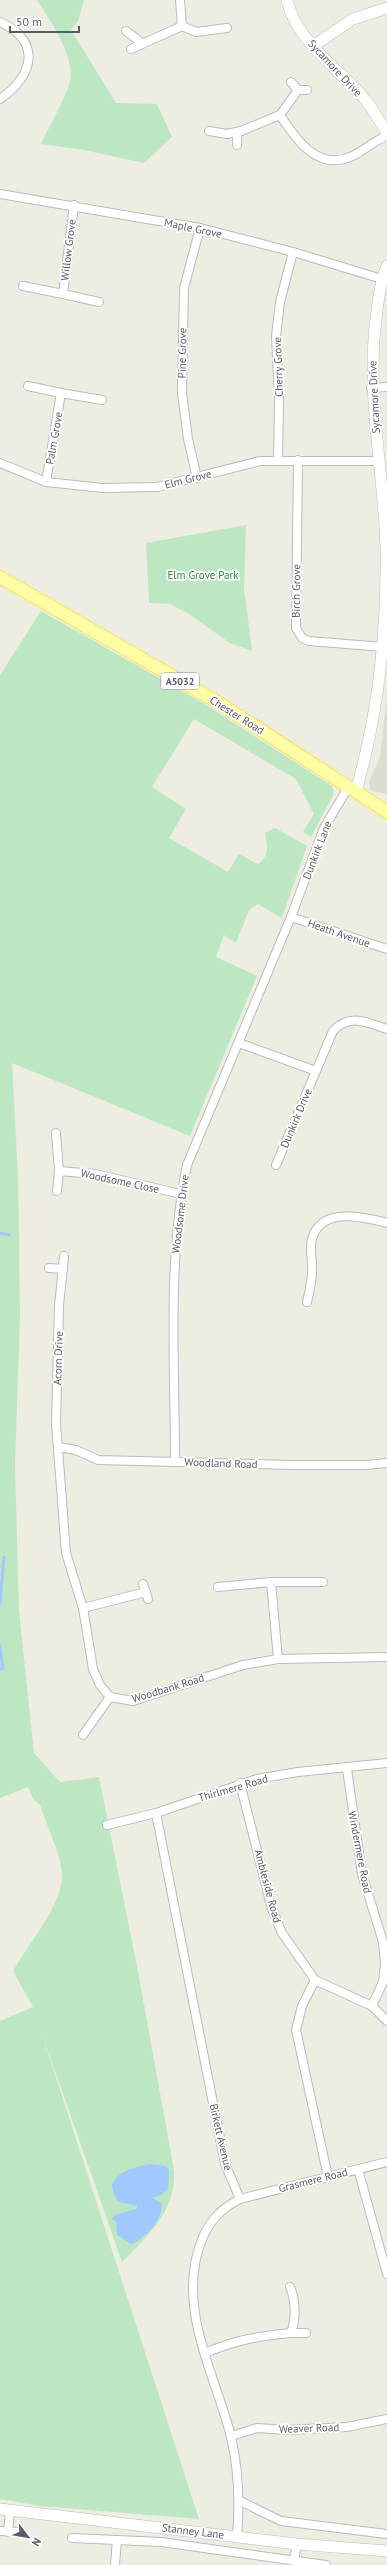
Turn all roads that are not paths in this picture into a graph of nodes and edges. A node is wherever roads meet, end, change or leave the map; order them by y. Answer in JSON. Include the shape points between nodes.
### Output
{"nodes":[{"id":1,"x":180,"y":0,"type":"edge"},
{"id":2,"x":287,"y":0,"type":"edge"},
{"id":3,"x":387,"y":8,"type":"edge"},
{"id":4,"x":0,"y":22,"type":"edge"},
{"id":5,"x":182,"y":26,"type":"junction"},
{"id":6,"x":227,"y":28,"type":"dead end"},
{"id":7,"x":126,"y":31,"type":"dead end"},
{"id":8,"x":142,"y":43,"type":"junction"},
{"id":9,"x":313,"y":46,"type":"junction"},
{"id":10,"x":131,"y":50,"type":"dead end"},
{"id":11,"x":291,"y":82,"type":"dead end"},
{"id":12,"x":0,"y":98,"type":"edge"},
{"id":13,"x":280,"y":115,"type":"junction"},
{"id":14,"x":209,"y":131,"type":"dead end"},
{"id":15,"x":237,"y":132,"type":"junction"},
{"id":16,"x":387,"y":135,"type":"edge"},
{"id":17,"x":236,"y":145,"type":"dead end"},
{"id":18,"x":0,"y":194,"type":"edge"},
{"id":19,"x":74,"y":205,"type":"junction"},
{"id":20,"x":200,"y":228,"type":"junction"},
{"id":21,"x":293,"y":252,"type":"junction"},
{"id":22,"x":387,"y":266,"type":"edge"},
{"id":23,"x":382,"y":279,"type":"junction"},
{"id":24,"x":23,"y":286,"type":"dead end"},
{"id":25,"x":63,"y":294,"type":"junction"},
{"id":26,"x":99,"y":302,"type":"dead end"},
{"id":27,"x":28,"y":386,"type":"dead end"},
{"id":28,"x":387,"y":387,"type":"edge"},
{"id":29,"x":371,"y":388,"type":"junction"},
{"id":30,"x":61,"y":393,"type":"junction"},
{"id":31,"x":102,"y":400,"type":"dead end"},
{"id":32,"x":278,"y":460,"type":"junction"},
{"id":33,"x":298,"y":460,"type":"junction"},
{"id":34,"x":378,"y":461,"type":"junction"},
{"id":35,"x":0,"y":463,"type":"edge"},
{"id":36,"x":197,"y":478,"type":"junction"},
{"id":37,"x":46,"y":482,"type":"junction"},
{"id":38,"x":0,"y":577,"type":"edge"},
{"id":39,"x":383,"y":647,"type":"junction"},
{"id":40,"x":353,"y":789,"type":"junction"},
{"id":41,"x":387,"y":812,"type":"edge"},
{"id":42,"x":291,"y":917,"type":"junction"},
{"id":43,"x":387,"y":949,"type":"edge"},
{"id":44,"x":387,"y":1029,"type":"edge"},
{"id":45,"x":239,"y":1043,"type":"junction"},
{"id":46,"x":316,"y":1071,"type":"junction"},
{"id":47,"x":56,"y":1133,"type":"dead end"},
{"id":48,"x":276,"y":1165,"type":"dead end"},
{"id":49,"x":60,"y":1171,"type":"junction"},
{"id":50,"x":57,"y":1191,"type":"dead end"},
{"id":51,"x":181,"y":1194,"type":"junction"},
{"id":52,"x":387,"y":1223,"type":"edge"},
{"id":53,"x":64,"y":1256,"type":"dead end"},
{"id":54,"x":49,"y":1268,"type":"dead end"},
{"id":55,"x":63,"y":1269,"type":"junction"},
{"id":56,"x":307,"y":1302,"type":"dead end"},
{"id":57,"x":58,"y":1447,"type":"junction"},
{"id":58,"x":175,"y":1461,"type":"junction"},
{"id":59,"x":387,"y":1463,"type":"edge"},
{"id":60,"x":271,"y":1582,"type":"junction"},
{"id":61,"x":323,"y":1582,"type":"dead end"},
{"id":62,"x":143,"y":1584,"type":"dead end"},
{"id":63,"x":218,"y":1587,"type":"dead end"},
{"id":64,"x":83,"y":1608,"type":"junction"},
{"id":65,"x":387,"y":1657,"type":"edge"},
{"id":66,"x":278,"y":1659,"type":"junction"},
{"id":67,"x":110,"y":1696,"type":"junction"},
{"id":68,"x":83,"y":1735,"type":"dead end"},
{"id":69,"x":387,"y":1763,"type":"edge"},
{"id":70,"x":347,"y":1769,"type":"junction"},
{"id":71,"x":240,"y":1784,"type":"junction"},
{"id":72,"x":156,"y":1813,"type":"junction"},
{"id":73,"x":107,"y":1825,"type":"dead end"},
{"id":74,"x":315,"y":1980,"type":"junction"},
{"id":75,"x":372,"y":2006,"type":"junction"},
{"id":76,"x":387,"y":2021,"type":"edge"},
{"id":77,"x":387,"y":2162,"type":"edge"},
{"id":78,"x":358,"y":2169,"type":"junction"},
{"id":79,"x":328,"y":2177,"type":"junction"},
{"id":80,"x":240,"y":2199,"type":"junction"},
{"id":81,"x":387,"y":2274,"type":"edge"},
{"id":82,"x":290,"y":2287,"type":"dead end"},
{"id":83,"x":291,"y":2333,"type":"junction"},
{"id":84,"x":306,"y":2333,"type":"dead end"},
{"id":85,"x":204,"y":2353,"type":"junction"},
{"id":86,"x":387,"y":2419,"type":"edge"},
{"id":87,"x":231,"y":2436,"type":"junction"},
{"id":88,"x":240,"y":2501,"type":"junction"},
{"id":89,"x":5,"y":2510,"type":"edge"},
{"id":90,"x":4,"y":2531,"type":"edge"},
{"id":91,"x":22,"y":2532,"type":"dead end"},
{"id":92,"x":387,"y":2534,"type":"edge"},
{"id":93,"x":237,"y":2536,"type":"junction"},
{"id":94,"x":72,"y":2538,"type":"dead end"},
{"id":95,"x":117,"y":2540,"type":"junction"},
{"id":96,"x":297,"y":2544,"type":"junction"},
{"id":97,"x":387,"y":2551,"type":"edge"},
{"id":98,"x":294,"y":2561,"type":"junction"},
{"id":99,"x":115,"y":2565,"type":"edge"},
{"id":100,"x":326,"y":2565,"type":"edge"}],
"edges":[{"from":1,"to":5,"type":"street"},
{"from":2,"to":9,"type":"street","name":"Sycamore Drive","via":[[299,26]]},
{"from":3,"to":9,"type":"street","via":[[353,19]]},
{"from":4,"to":12,"type":"street","via":[[20,33],[27,46],[28,59],[25,74],[14,89]]},
{"from":5,"to":6,"type":"street","via":[[196,32]]},
{"from":5,"to":8,"type":"street"},
{"from":7,"to":8,"type":"street"},
{"from":8,"to":10,"type":"street"},
{"from":9,"to":16,"type":"street","name":"Sycamore Drive","via":[[378,115]]},
{"from":11,"to":13,"type":"street","via":[[303,90]]},
{"from":13,"to":15,"type":"street"},
{"from":13,"to":16,"type":"street","via":[[298,142],[308,151],[327,158],[342,160],[350,157]]},
{"from":14,"to":15,"type":"street","via":[[227,134]]},
{"from":15,"to":17,"type":"street"},
{"from":18,"to":19,"type":"street","name":"Maple Grove"},
{"from":19,"to":20,"type":"street","name":"Maple Grove"},
{"from":19,"to":25,"type":"street","name":"Willow Grove"},
{"from":20,"to":21,"type":"street","name":"Maple Grove"},
{"from":20,"to":36,"type":"street","name":"Pine Grove","via":[[184,288],[182,370],[188,439]]},
{"from":21,"to":23,"type":"street","name":"Maple Grove"},
{"from":21,"to":32,"type":"street","name":"Cherry Grove","via":[[280,302],[276,336]]},
{"from":22,"to":23,"type":"street","name":"Sycamore Drive"},
{"from":23,"to":29,"type":"street","name":"Sycamore Drive","via":[[371,359]]},
{"from":24,"to":25,"type":"street","name":"Willow Grove"},
{"from":25,"to":26,"type":"street","name":"Willow Grove"},
{"from":27,"to":30,"type":"street"},
{"from":28,"to":29,"type":"street"},
{"from":29,"to":34,"type":"street","name":"Sycamore Drive"},
{"from":30,"to":31,"type":"street"},
{"from":30,"to":37,"type":"street","name":"Palm Grove"},
{"from":32,"to":33,"type":"street","name":"Elm Grove"},
{"from":32,"to":36,"type":"street","name":"Elm Grove","via":[[260,461]]},
{"from":33,"to":34,"type":"street","name":"Elm Grove"},
{"from":33,"to":39,"type":"street","name":"Birch Grove","via":[[296,628],[302,638],[309,641]]},
{"from":34,"to":39,"type":"street","name":"Sycamore Drive","via":[[386,548]]},
{"from":35,"to":37,"type":"street","name":"Elm Grove"},
{"from":36,"to":37,"type":"street","name":"Elm Grove","via":[[157,487],[104,488]]},
{"from":38,"to":40,"type":"main road","name":"Chester Road","number":"A5032","via":[[212,699]]},
{"from":39,"to":40,"type":"street","name":"Sycamore Drive","via":[[370,742]]},
{"from":40,"to":41,"type":"main road","name":"Chester Road","number":"A5032"},
{"from":40,"to":42,"type":"street","name":"Dunkirk Lane","via":[[324,828]]},
{"from":42,"to":43,"type":"street","name":"Heath Avenue"},
{"from":42,"to":45,"type":"street","name":"Woodsome Drive"},
{"from":44,"to":46,"type":"street","name":"Dunkirk Drive","via":[[356,1018],[339,1024],[333,1031]]},
{"from":45,"to":46,"type":"street"},
{"from":45,"to":51,"type":"street","name":"Woodsome Drive","via":[[196,1140]]},
{"from":46,"to":48,"type":"street","name":"Dunkirk Drive"},
{"from":47,"to":49,"type":"street"},
{"from":49,"to":50,"type":"street"},
{"from":49,"to":51,"type":"street","name":"Woodsome Close","via":[[95,1174]]},
{"from":51,"to":58,"type":"street","name":"Woodsome Drive","via":[[175,1260]]},
{"from":52,"to":56,"type":"street","via":[[353,1215],[334,1218],[321,1224],[312,1238],[312,1272]]},
{"from":53,"to":55,"type":"street","name":"Acorn Drive"},
{"from":54,"to":55,"type":"street"},
{"from":55,"to":57,"type":"street","name":"Acorn Drive","via":[[56,1397]]},
{"from":57,"to":58,"type":"street","name":"Woodland Road","via":[[76,1450],[98,1460]]},
{"from":57,"to":64,"type":"street","via":[[66,1553]]},
{"from":58,"to":59,"type":"street","name":"Woodland Road","via":[[293,1465]]},
{"from":60,"to":61,"type":"street"},
{"from":60,"to":63,"type":"street"},
{"from":60,"to":66,"type":"street"},
{"from":62,"to":64,"type":"street","via":[[147,1596]]},
{"from":64,"to":67,"type":"street","via":[[96,1678]]},
{"from":65,"to":66,"type":"street","name":"Woodbank Road"},
{"from":66,"to":67,"type":"street","name":"Woodbank Road","via":[[242,1665],[133,1701]]},
{"from":67,"to":68,"type":"street"},
{"from":69,"to":70,"type":"street","name":"Thirlmere Road"},
{"from":70,"to":71,"type":"street","name":"Thirlmere Road","via":[[298,1772]]},
{"from":70,"to":75,"type":"street","name":"Windermere Road","via":[[362,1874],[383,1942],[383,1982]]},
{"from":71,"to":72,"type":"street","name":"Thirlmere Road"},
{"from":71,"to":74,"type":"street","name":"Ambleside Road","via":[[276,1921]]},
{"from":72,"to":73,"type":"street","name":"Thirlmere Road"},
{"from":72,"to":80,"type":"street","name":"Birkett Avenue","via":[[225,2164]]},
{"from":74,"to":75,"type":"street","name":"Ambleside Road"},
{"from":74,"to":79,"type":"street","via":[[302,2006],[296,2030]]},
{"from":75,"to":76,"type":"street"},
{"from":77,"to":78,"type":"street","name":"Grasmere Road"},
{"from":78,"to":79,"type":"street","name":"Grasmere Road"},
{"from":78,"to":81,"type":"street"},
{"from":79,"to":80,"type":"street","name":"Grasmere Road"},
{"from":80,"to":85,"type":"street","via":[[214,2218],[196,2258],[193,2294]]},
{"from":82,"to":83,"type":"street","via":[[294,2296],[294,2326]]},
{"from":83,"to":84,"type":"street"},
{"from":83,"to":85,"type":"street","via":[[232,2341]]},
{"from":85,"to":87,"type":"street"},
{"from":86,"to":87,"type":"street","name":"Weaver Road","via":[[332,2428],[257,2428]]},
{"from":87,"to":88,"type":"street","via":[[240,2480]]},
{"from":88,"to":92,"type":"street","via":[[281,2521]]},
{"from":88,"to":93,"type":"street"},
{"from":89,"to":90,"type":"street"},
{"from":89,"to":93,"type":"street","name":"Stanney Lane"},
{"from":90,"to":91,"type":"street"},
{"from":93,"to":96,"type":"street","name":"Stanney Lane"},
{"from":94,"to":95,"type":"street"},
{"from":95,"to":98,"type":"street","via":[[161,2542]]},
{"from":95,"to":99,"type":"street"},
{"from":96,"to":97,"type":"street","name":"Stanney Lane"},
{"from":96,"to":98,"type":"street"},
{"from":98,"to":100,"type":"street"}]}
